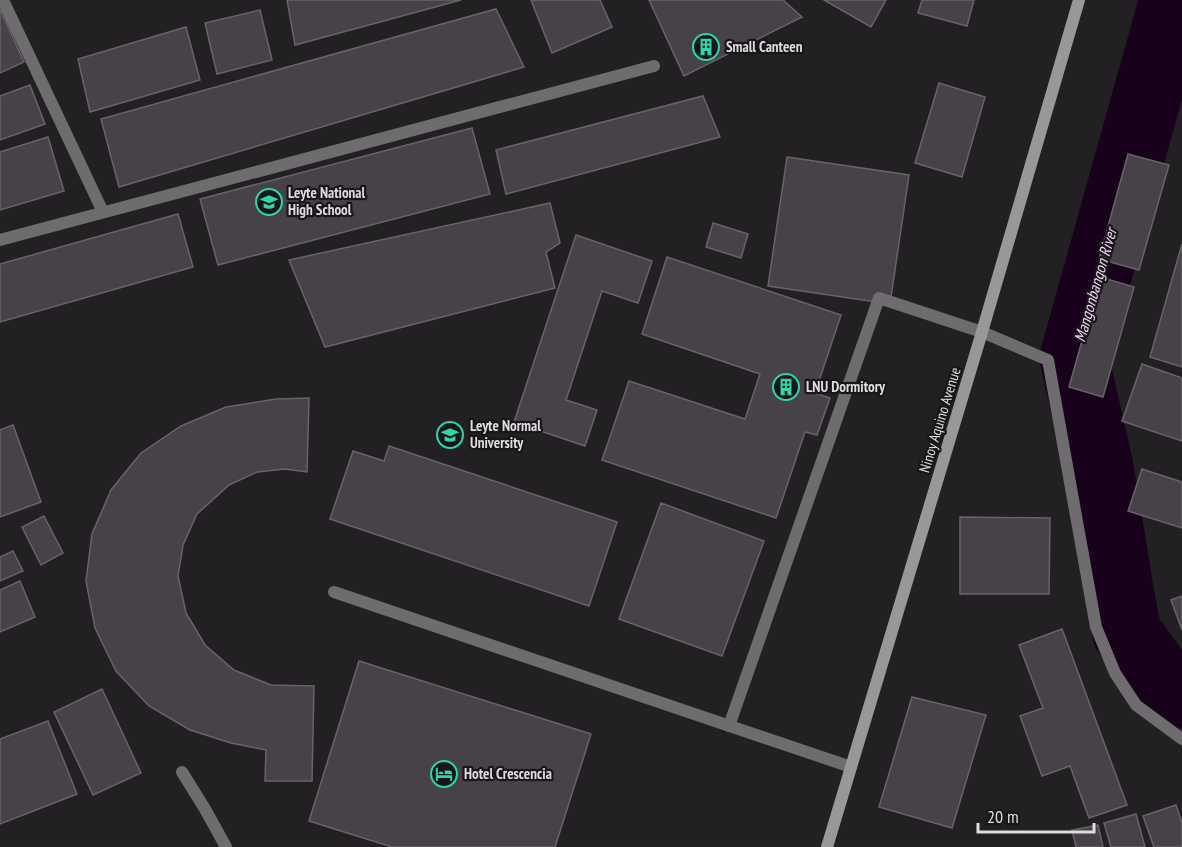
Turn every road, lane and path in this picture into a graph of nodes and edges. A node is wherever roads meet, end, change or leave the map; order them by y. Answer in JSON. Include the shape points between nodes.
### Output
{"nodes":[{"id":1,"x":3,"y":0,"type":"edge"},
{"id":2,"x":1079,"y":0,"type":"edge"},
{"id":3,"x":654,"y":66,"type":"dead end"},
{"id":4,"x":103,"y":212,"type":"junction"},
{"id":5,"x":0,"y":240,"type":"edge"},
{"id":6,"x":982,"y":332,"type":"junction"},
{"id":7,"x":334,"y":592,"type":"dead end"},
{"id":8,"x":729,"y":726,"type":"junction"},
{"id":9,"x":1182,"y":739,"type":"edge"},
{"id":10,"x":851,"y":767,"type":"junction"},
{"id":11,"x":182,"y":772,"type":"dead end"},
{"id":12,"x":226,"y":847,"type":"edge"},
{"id":13,"x":827,"y":847,"type":"edge"}],
"edges":[{"from":1,"to":4,"type":"lane"},
{"from":2,"to":6,"type":"main road","name":"Ninoy Aquino Avenue"},
{"from":3,"to":4,"type":"lane"},
{"from":4,"to":5,"type":"lane"},
{"from":6,"to":8,"type":"lane","via":[[879,298]]},
{"from":6,"to":9,"type":"lane","via":[[1048,360],[1096,627],[1114,673],[1136,705]]},
{"from":6,"to":10,"type":"main road","name":"Ninoy Aquino Avenue"},
{"from":7,"to":8,"type":"lane"},
{"from":8,"to":10,"type":"lane"},
{"from":10,"to":13,"type":"main road","name":"Ninoy Aquino Avenue"},
{"from":11,"to":12,"type":"lane"}]}
